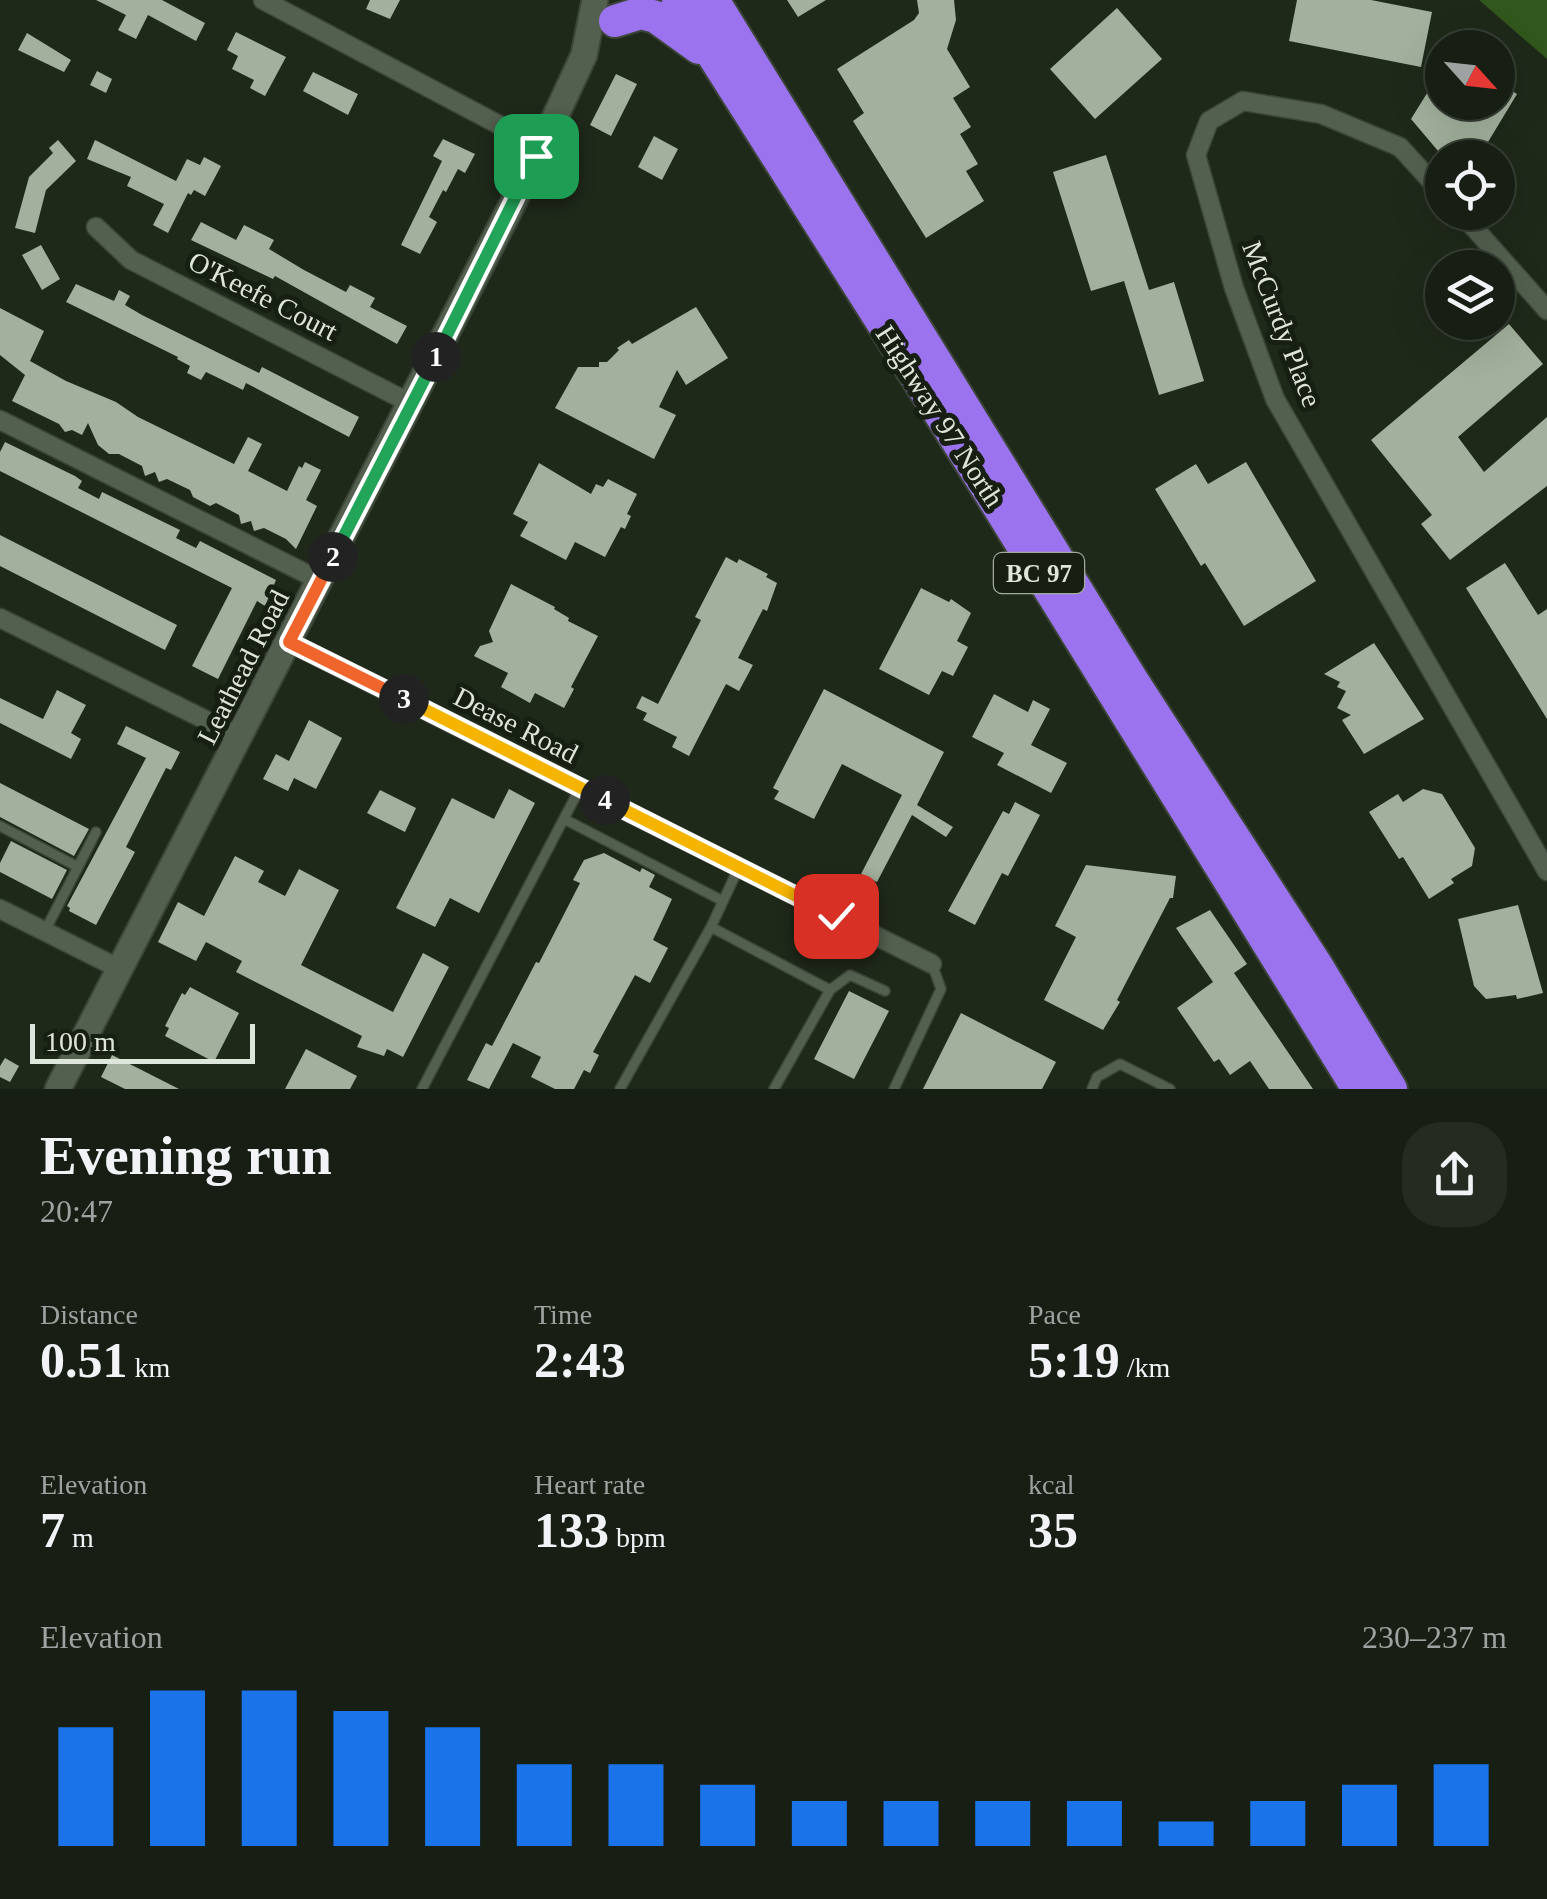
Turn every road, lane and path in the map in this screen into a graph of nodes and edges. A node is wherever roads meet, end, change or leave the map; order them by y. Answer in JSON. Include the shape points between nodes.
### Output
{"nodes":[{"id":1,"x":263,"y":0,"type":"edge"},
{"id":2,"x":678,"y":0,"type":"edge"},
{"id":3,"x":713,"y":0,"type":"edge"},
{"id":4,"x":612,"y":7,"type":"edge"},
{"id":5,"x":714,"y":60,"type":"junction"},
{"id":6,"x":541,"y":147,"type":"junction"},
{"id":7,"x":1425,"y":175,"type":"edge"},
{"id":8,"x":96,"y":227,"type":"dead end"},
{"id":9,"x":1476,"y":230,"type":"edge"},
{"id":10,"x":1547,"y":310,"type":"edge"},
{"id":11,"x":412,"y":404,"type":"junction"},
{"id":12,"x":0,"y":420,"type":"edge"},
{"id":13,"x":321,"y":580,"type":"junction"},
{"id":14,"x":0,"y":618,"type":"edge"},
{"id":15,"x":289,"y":642,"type":"junction"},
{"id":16,"x":240,"y":737,"type":"junction"},
{"id":17,"x":580,"y":788,"type":"junction"},
{"id":18,"x":564,"y":819,"type":"junction"},
{"id":19,"x":0,"y":826,"type":"edge"},
{"id":20,"x":96,"y":832,"type":"dead end"},
{"id":21,"x":78,"y":867,"type":"junction"},
{"id":22,"x":739,"y":867,"type":"junction"},
{"id":23,"x":1547,"y":872,"type":"edge"},
{"id":24,"x":723,"y":901,"type":"junction"},
{"id":25,"x":0,"y":909,"type":"edge"},
{"id":26,"x":712,"y":927,"type":"junction"},
{"id":27,"x":45,"y":931,"type":"junction"},
{"id":28,"x":932,"y":964,"type":"joint"},
{"id":29,"x":120,"y":969,"type":"junction"},
{"id":30,"x":830,"y":990,"type":"junction"},
{"id":31,"x":885,"y":991,"type":"dead end"},
{"id":32,"x":58,"y":1089,"type":"edge"},
{"id":33,"x":422,"y":1089,"type":"edge"},
{"id":34,"x":620,"y":1089,"type":"edge"},
{"id":35,"x":774,"y":1089,"type":"edge"},
{"id":36,"x":894,"y":1089,"type":"edge"},
{"id":37,"x":1092,"y":1089,"type":"edge"},
{"id":38,"x":1170,"y":1089,"type":"edge"},
{"id":39,"x":1358,"y":1089,"type":"edge"},
{"id":40,"x":1390,"y":1089,"type":"edge"}],
"edges":[{"from":1,"to":6,"type":"street"},
{"from":2,"to":5,"type":"highway","name":"Highway 97 North","number":"BC 97"},
{"from":3,"to":40,"type":"highway","name":"Highway 97 North","number":"BC 97"},
{"from":4,"to":5,"type":"highway","via":[[656,17]]},
{"from":4,"to":6,"type":"street","name":"Leathead Road"},
{"from":5,"to":39,"type":"highway","name":"Highway 97 North","number":"BC 97"},
{"from":6,"to":11,"type":"street","name":"Leathead Road"},
{"from":7,"to":23,"type":"street","name":"McCurdy Place","via":[[1400,147],[1321,114],[1243,102],[1208,121],[1196,154],[1275,399]]},
{"from":8,"to":11,"type":"street","name":"O'Keefe Court","via":[[130,260]]},
{"from":9,"to":10,"type":"street"},
{"from":11,"to":13,"type":"street","name":"Leathead Road"},
{"from":12,"to":13,"type":"street"},
{"from":13,"to":15,"type":"street","name":"Leathead Road"},
{"from":14,"to":16,"type":"street"},
{"from":15,"to":16,"type":"street","name":"Leathead Road"},
{"from":15,"to":17,"type":"street","name":"Dease Road"},
{"from":16,"to":29,"type":"street","name":"Leathead Road"},
{"from":17,"to":18,"type":"lane"},
{"from":17,"to":22,"type":"street","name":"Dease Road"},
{"from":18,"to":24,"type":"lane"},
{"from":18,"to":33,"type":"lane"},
{"from":19,"to":21,"type":"lane"},
{"from":20,"to":21,"type":"lane"},
{"from":21,"to":27,"type":"lane"},
{"from":22,"to":24,"type":"lane"},
{"from":22,"to":28,"type":"street","name":"Dease Road"},
{"from":24,"to":26,"type":"lane"},
{"from":25,"to":27,"type":"street"},
{"from":26,"to":30,"type":"lane"},
{"from":26,"to":34,"type":"lane"},
{"from":27,"to":29,"type":"street"},
{"from":28,"to":36,"type":"lane","via":[[941,989]]},
{"from":29,"to":32,"type":"street","name":"Leathead Road"},
{"from":30,"to":31,"type":"lane","via":[[850,975]]},
{"from":30,"to":35,"type":"lane"},
{"from":37,"to":38,"type":"lane","via":[[1120,1064]]}]}
